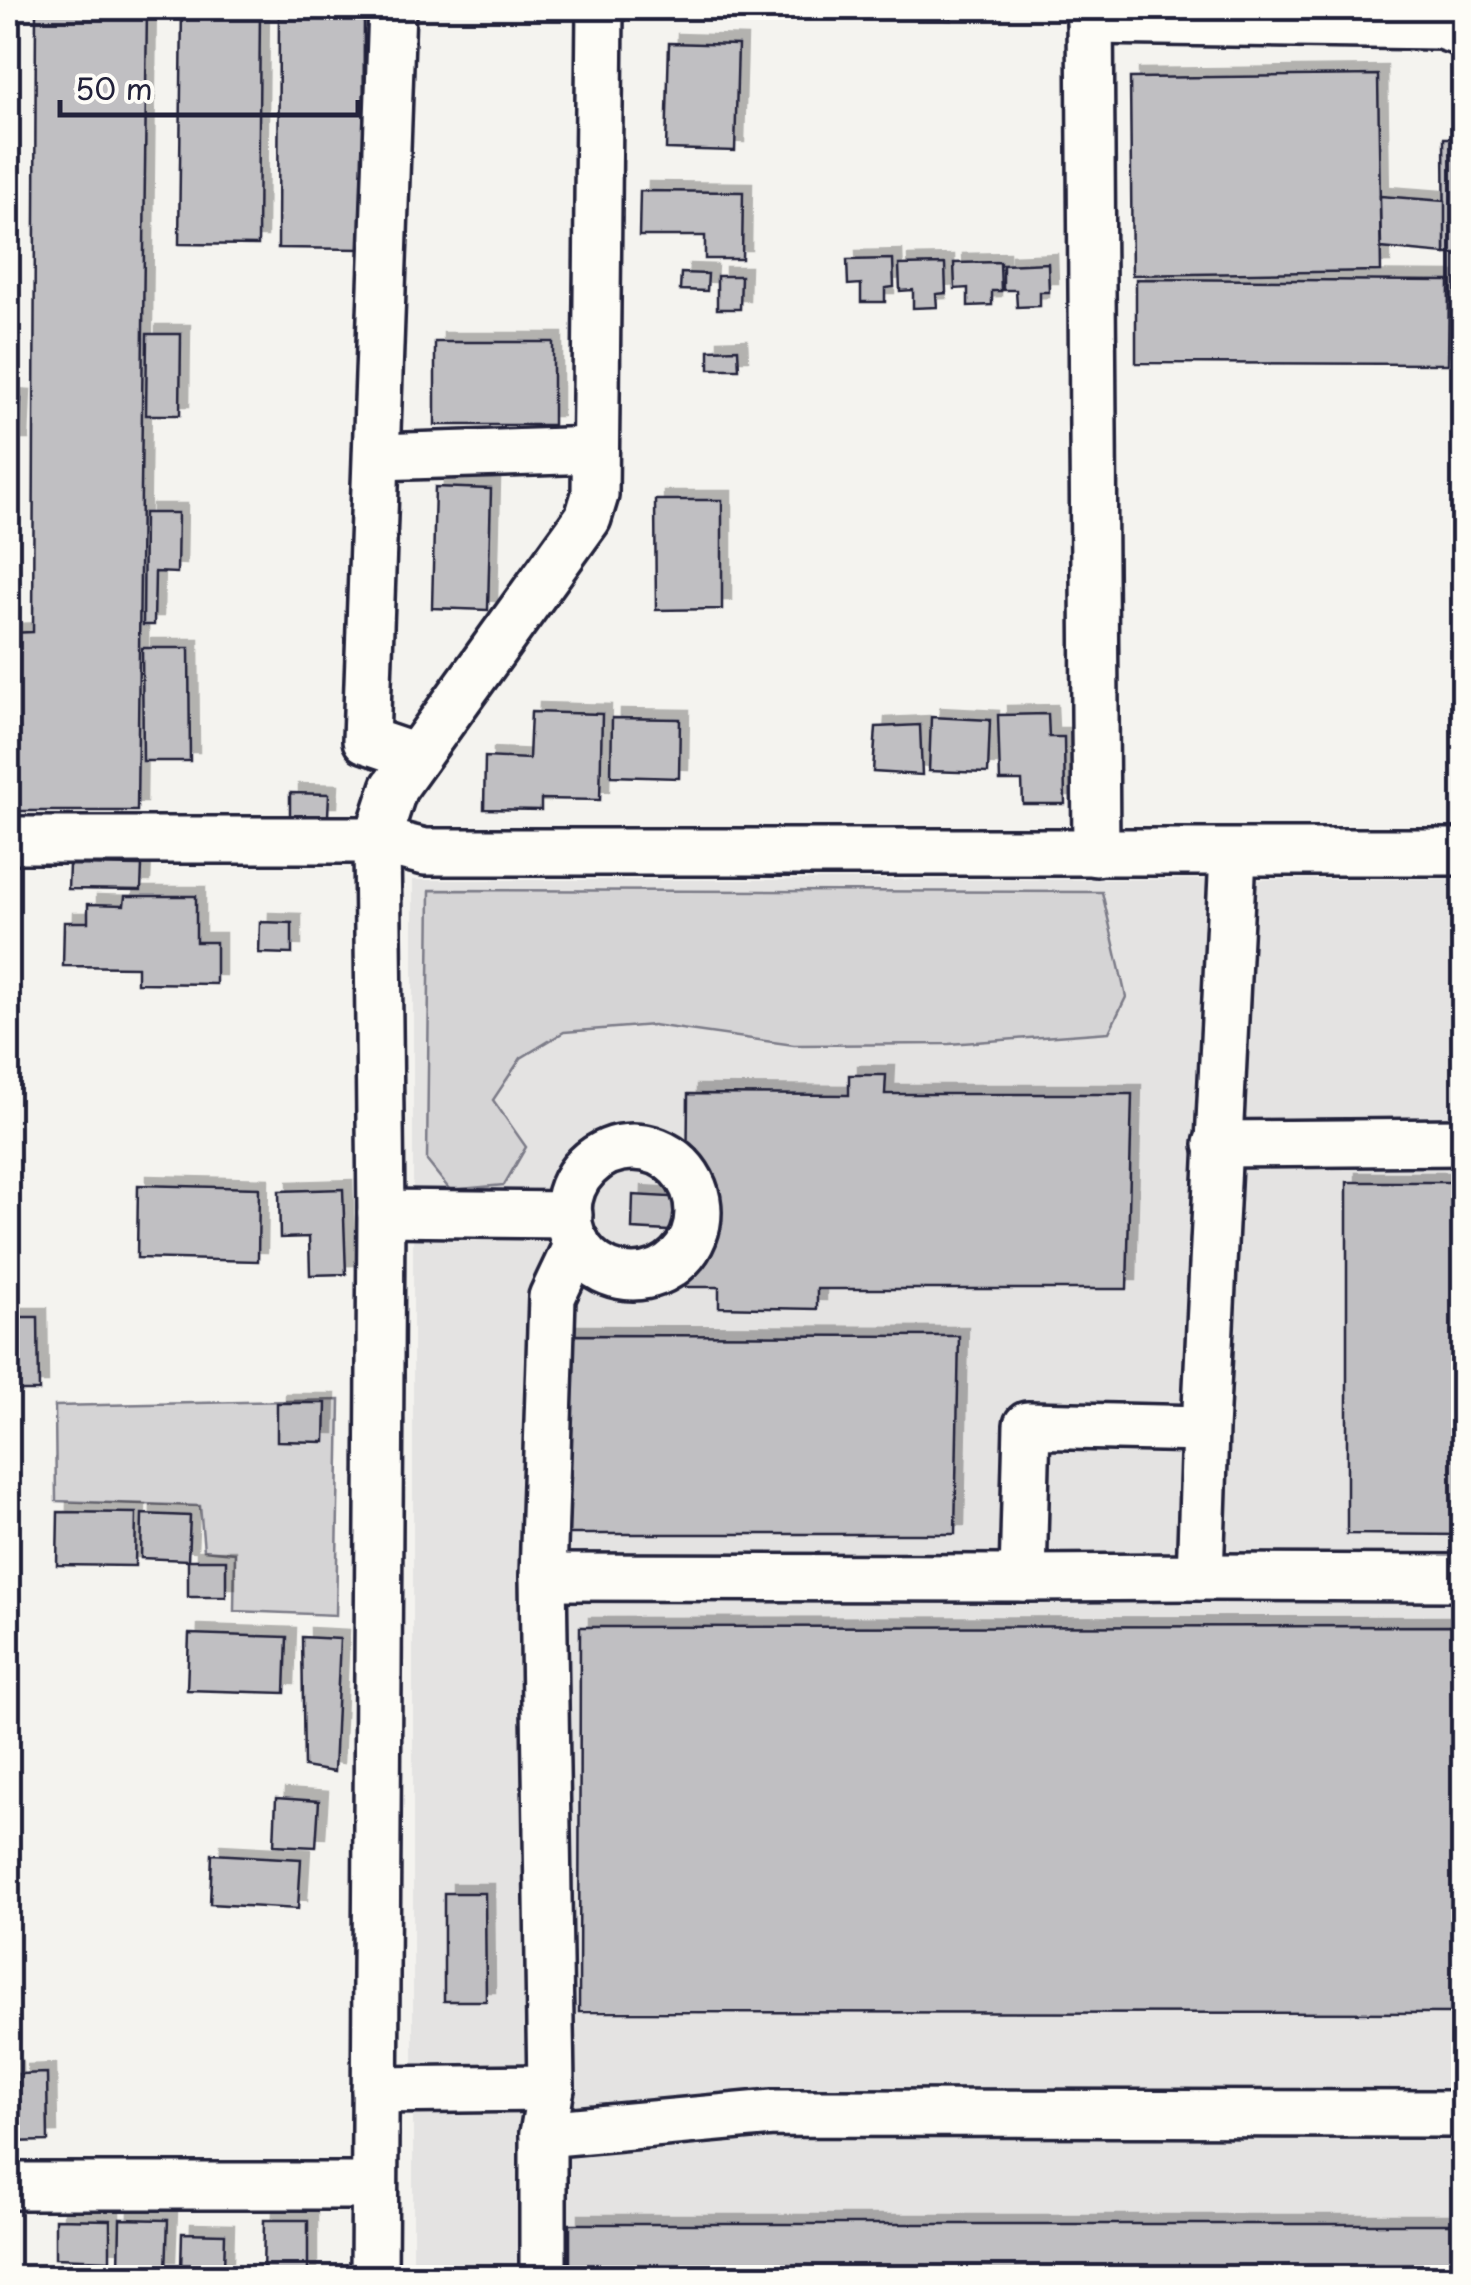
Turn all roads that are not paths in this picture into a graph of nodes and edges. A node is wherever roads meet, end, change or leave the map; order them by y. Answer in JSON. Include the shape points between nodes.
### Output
{"nodes":[{"id":1,"x":392,"y":8,"type":"edge"},
{"id":2,"x":600,"y":8,"type":"edge"},
{"id":3,"x":1090,"y":14,"type":"edge"},
{"id":4,"x":1464,"y":34,"type":"edge"},
{"id":5,"x":595,"y":450,"type":"junction"},
{"id":6,"x":376,"y":457,"type":"junction"},
{"id":7,"x":416,"y":757,"type":"junction"},
{"id":8,"x":8,"y":840,"type":"edge"},
{"id":9,"x":376,"y":840,"type":"junction"},
{"id":10,"x":1464,"y":852,"type":"edge"},
{"id":11,"x":1096,"y":853,"type":"junction"},
{"id":12,"x":1233,"y":854,"type":"junction"},
{"id":13,"x":1464,"y":1142,"type":"edge"},
{"id":14,"x":1218,"y":1144,"type":"junction"},
{"id":15,"x":381,"y":1212,"type":"junction"},
{"id":16,"x":1205,"y":1429,"type":"junction"},
{"id":17,"x":1200,"y":1577,"type":"junction"},
{"id":18,"x":543,"y":1578,"type":"junction"},
{"id":19,"x":1023,"y":1578,"type":"junction"},
{"id":20,"x":1464,"y":1578,"type":"edge"},
{"id":21,"x":552,"y":2088,"type":"junction"},
{"id":22,"x":375,"y":2090,"type":"junction"},
{"id":23,"x":1464,"y":2114,"type":"edge"},
{"id":24,"x":543,"y":2134,"type":"junction"},
{"id":25,"x":8,"y":2186,"type":"edge"},
{"id":26,"x":374,"y":2186,"type":"junction"},
{"id":27,"x":374,"y":2278,"type":"edge"},
{"id":28,"x":542,"y":2278,"type":"edge"}],
"edges":[{"from":1,"to":6,"type":"street"},
{"from":2,"to":5,"type":"street"},
{"from":3,"to":4,"type":"street","via":[[1441,26]]},
{"from":3,"to":11,"type":"street"},
{"from":5,"to":6,"type":"street"},
{"from":5,"to":7,"type":"street","via":[[588,518]]},
{"from":6,"to":7,"type":"street","via":[[366,740]]},
{"from":7,"to":9,"type":"street","via":[[394,788]]},
{"from":8,"to":9,"type":"street"},
{"from":9,"to":11,"type":"street","via":[[426,852]]},
{"from":9,"to":15,"type":"street"},
{"from":10,"to":12,"type":"street"},
{"from":11,"to":12,"type":"street"},
{"from":12,"to":14,"type":"street"},
{"from":13,"to":14,"type":"street"},
{"from":14,"to":16,"type":"street"},
{"from":15,"to":18,"type":"street","via":[[573,1230],[552,1297]]},
{"from":15,"to":22,"type":"street"},
{"from":16,"to":17,"type":"street"},
{"from":16,"to":19,"type":"street","via":[[1027,1424]]},
{"from":17,"to":19,"type":"street"},
{"from":17,"to":20,"type":"street"},
{"from":18,"to":19,"type":"street"},
{"from":18,"to":21,"type":"street"},
{"from":21,"to":22,"type":"street"},
{"from":21,"to":24,"type":"street"},
{"from":22,"to":26,"type":"street"},
{"from":23,"to":24,"type":"street","via":[[773,2113]]},
{"from":24,"to":28,"type":"street"},
{"from":25,"to":26,"type":"street"},
{"from":26,"to":27,"type":"street"}]}
